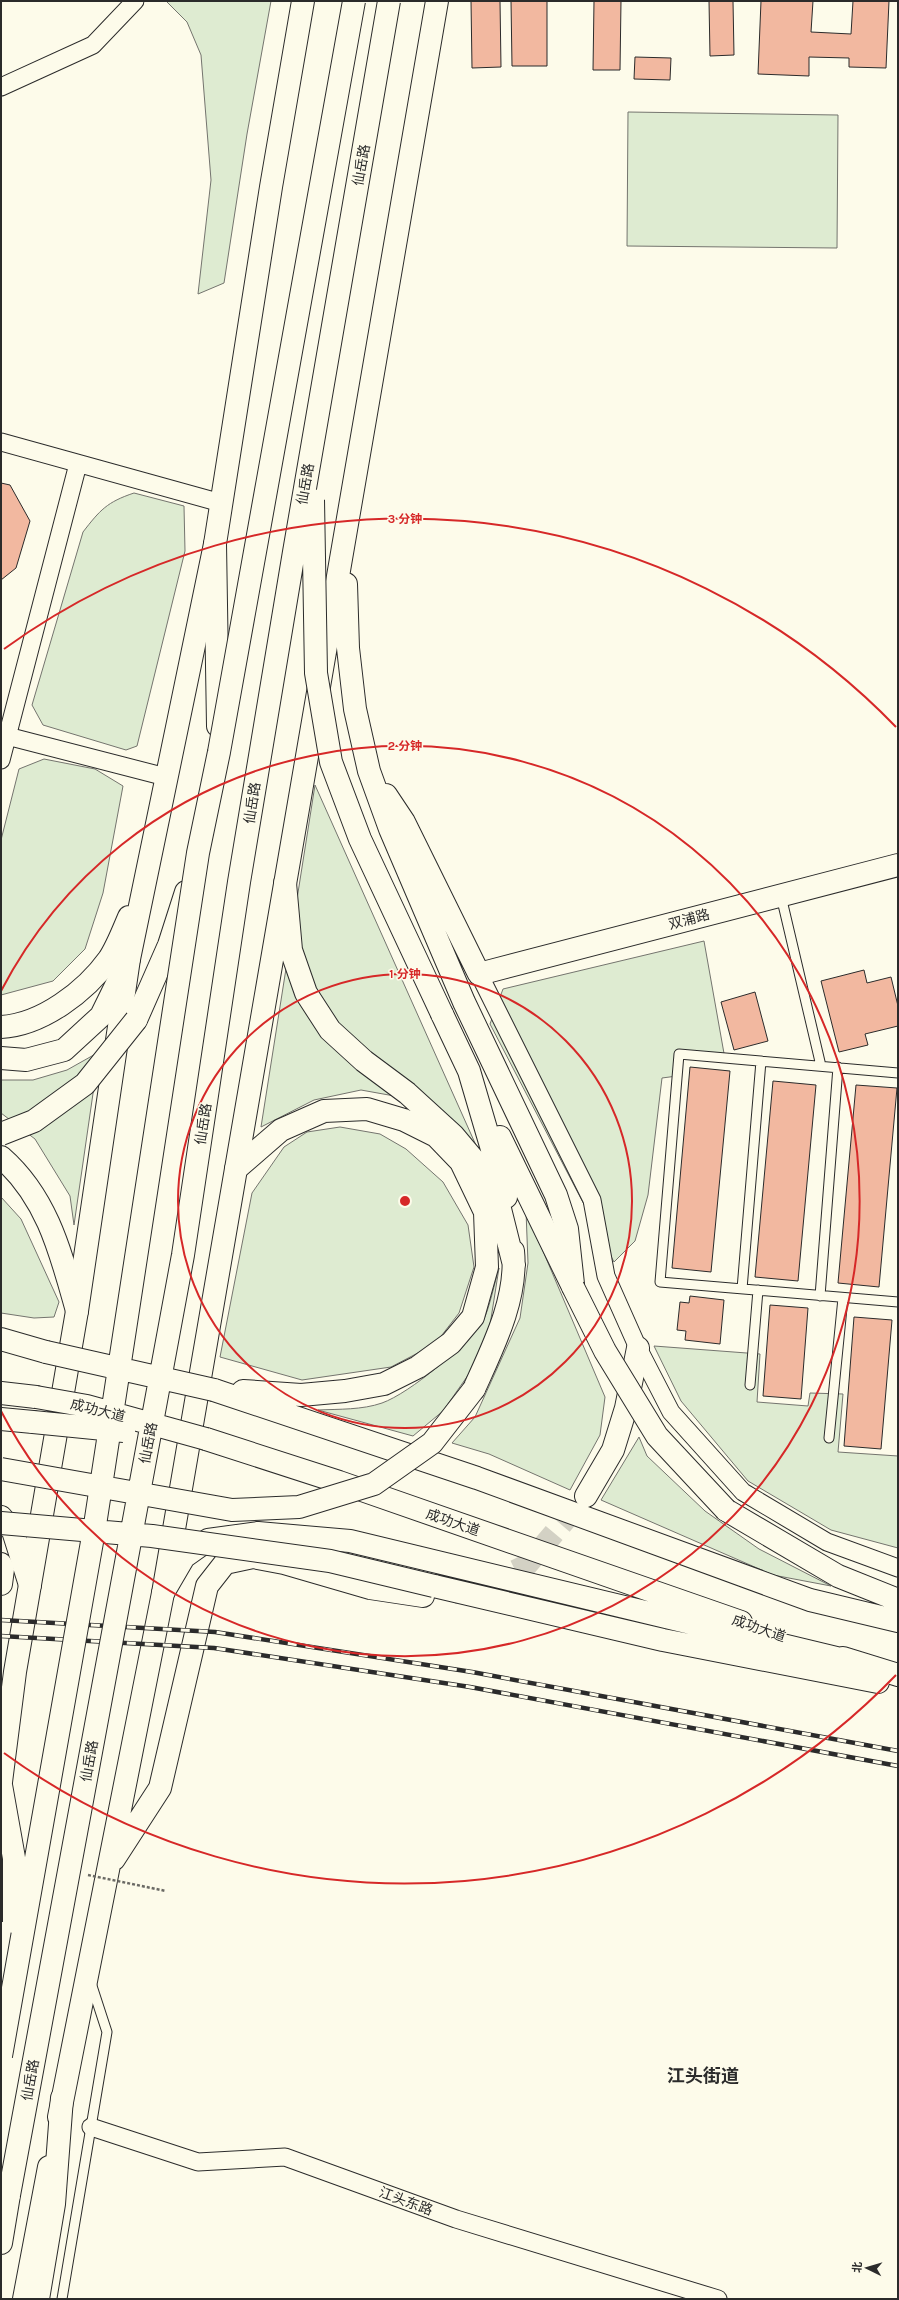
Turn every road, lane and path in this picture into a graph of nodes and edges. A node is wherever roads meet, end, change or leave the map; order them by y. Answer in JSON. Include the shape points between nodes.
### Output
{"nodes":[{"id":1,"x":135,"y":1,"type":"edge"},
{"id":2,"x":303,"y":1,"type":"edge"},
{"id":3,"x":354,"y":1,"type":"edge"},
{"id":4,"x":389,"y":1,"type":"edge"},
{"id":5,"x":437,"y":1,"type":"edge"},
{"id":6,"x":1,"y":87,"type":"edge"},
{"id":7,"x":1,"y":442,"type":"edge"},
{"id":8,"x":312,"y":442,"type":"junction"},
{"id":9,"x":78,"y":464,"type":"junction"},
{"id":10,"x":221,"y":503,"type":"junction"},
{"id":11,"x":215,"y":544,"type":"junction"},
{"id":12,"x":344,"y":544,"type":"junction"},
{"id":13,"x":7,"y":736,"type":"junction"},
{"id":14,"x":218,"y":752,"type":"junction"},
{"id":15,"x":1,"y":760,"type":"edge"},
{"id":16,"x":369,"y":771,"type":"junction"},
{"id":17,"x":166,"y":777,"type":"junction"},
{"id":18,"x":198,"y":853,"type":"junction"},
{"id":19,"x":898,"y":865,"type":"edge"},
{"id":20,"x":285,"y":883,"type":"junction"},
{"id":21,"x":141,"y":893,"type":"junction"},
{"id":22,"x":781,"y":895,"type":"junction"},
{"id":23,"x":129,"y":959,"type":"junction"},
{"id":24,"x":479,"y":974,"type":"junction"},
{"id":25,"x":1,"y":1027,"type":"edge"},
{"id":26,"x":1,"y":1058,"type":"edge"},
{"id":27,"x":761,"y":1061,"type":"junction"},
{"id":28,"x":820,"y":1066,"type":"junction"},
{"id":29,"x":838,"y":1067,"type":"junction"},
{"id":30,"x":469,"y":1072,"type":"junction"},
{"id":31,"x":898,"y":1073,"type":"edge"},
{"id":32,"x":1,"y":1134,"type":"edge"},
{"id":33,"x":1,"y":1157,"type":"edge"},
{"id":34,"x":236,"y":1169,"type":"junction"},
{"id":35,"x":514,"y":1265,"type":"junction"},
{"id":36,"x":573,"y":1287,"type":"junction"},
{"id":37,"x":742,"y":1289,"type":"junction"},
{"id":38,"x":758,"y":1290,"type":"junction"},
{"id":39,"x":820,"y":1296,"type":"junction"},
{"id":40,"x":843,"y":1298,"type":"junction"},
{"id":41,"x":898,"y":1302,"type":"edge"},
{"id":42,"x":77,"y":1311,"type":"junction"},
{"id":43,"x":1,"y":1339,"type":"edge"},
{"id":44,"x":1,"y":1348,"type":"edge"},
{"id":45,"x":638,"y":1348,"type":"junction"},
{"id":46,"x":46,"y":1352,"type":"junction"},
{"id":47,"x":750,"y":1385,"type":"dead end"},
{"id":48,"x":214,"y":1390,"type":"junction"},
{"id":49,"x":1,"y":1393,"type":"edge"},
{"id":50,"x":1,"y":1419,"type":"edge"},
{"id":51,"x":829,"y":1438,"type":"dead end"},
{"id":52,"x":206,"y":1440,"type":"junction"},
{"id":53,"x":1,"y":1469,"type":"edge"},
{"id":54,"x":586,"y":1496,"type":"tunnel mouth"},
{"id":55,"x":1,"y":1517,"type":"edge"},
{"id":56,"x":1,"y":1523,"type":"edge"},
{"id":57,"x":1,"y":1564,"type":"edge"},
{"id":58,"x":898,"y":1568,"type":"edge"},
{"id":59,"x":1,"y":1584,"type":"edge"},
{"id":60,"x":30,"y":1585,"type":"junction"},
{"id":61,"x":429,"y":1591,"type":"junction"},
{"id":62,"x":163,"y":1593,"type":"junction"},
{"id":63,"x":898,"y":1600,"type":"edge"},
{"id":64,"x":898,"y":1621,"type":"edge"},
{"id":65,"x":857,"y":1663,"type":"junction"},
{"id":66,"x":898,"y":1675,"type":"edge"},
{"id":67,"x":898,"y":1686,"type":"edge"},
{"id":68,"x":1,"y":1784,"type":"edge"},
{"id":69,"x":108,"y":1868,"type":"junction"},
{"id":70,"x":87,"y":1973,"type":"junction"},
{"id":71,"x":14,"y":1982,"type":"junction"},
{"id":72,"x":1,"y":2056,"type":"edge"},
{"id":73,"x":62,"y":2098,"type":"junction"},
{"id":74,"x":91,"y":2127,"type":"junction"},
{"id":75,"x":1,"y":2243,"type":"edge"},
{"id":76,"x":24,"y":2299,"type":"edge"},
{"id":77,"x":38,"y":2299,"type":"edge"},
{"id":78,"x":62,"y":2299,"type":"edge"},
{"id":79,"x":718,"y":2299,"type":"edge"}],
"edges":[{"from":1,"to":6,"type":"street","via":[[93,45]]},
{"from":2,"to":10,"type":"main road"},
{"from":3,"to":14,"type":"main road","bridge":true},
{"from":4,"to":8,"type":"main road","name":"仙岳路","bridge":true},
{"from":5,"to":12,"type":"main road"},
{"from":7,"to":9,"type":"street"},
{"from":8,"to":30,"type":"main road","bridge":true,"via":[[316,673],[331,762],[360,839]]},
{"from":8,"to":75,"type":"main road","name":"仙岳路","bridge":true,"via":[[239,882],[183,1255]]},
{"from":9,"to":10,"type":"street"},
{"from":9,"to":13,"type":"street"},
{"from":10,"to":11,"type":"main road"},
{"from":11,"to":14,"type":"main road"},
{"from":11,"to":17,"type":"main road"},
{"from":12,"to":16,"type":"main road","via":[[350,664],[355,709]]},
{"from":12,"to":20,"type":"main road"},
{"from":13,"to":15,"type":"street"},
{"from":13,"to":17,"type":"street"},
{"from":14,"to":18,"type":"main road","bridge":true},
{"from":16,"to":24,"type":"main road","via":[[404,822]]},
{"from":16,"to":36,"type":"main road","via":[[390,830],[464,1002],[556,1195],[567,1229]]},
{"from":17,"to":21,"type":"main road"},
{"from":18,"to":32,"type":"main road","bridge":true,"via":[[169,945],[136,1020],[85,1084],[34,1121]]},
{"from":18,"to":71,"type":"main road","bridge":true,"via":[[95,1525]]},
{"from":19,"to":22,"type":"main road","name":"双浦路"},
{"from":20,"to":34,"type":"main road"},
{"from":20,"to":35,"type":"main road","via":[[291,950],[306,993],[330,1030],[448,1130],[484,1172],[499,1204]]},
{"from":21,"to":23,"type":"main road"},
{"from":21,"to":25,"type":"main road","via":[[110,958],[86,985],[56,1009],[12,1027]]},
{"from":22,"to":24,"type":"main road","name":"双浦路"},
{"from":22,"to":28,"type":"lane"},
{"from":23,"to":26,"type":"main road","via":[[101,1016],[64,1050],[26,1060]]},
{"from":23,"to":42,"type":"main road"},
{"from":24,"to":45,"type":"street","via":[[592,1200],[606,1276]]},
{"from":27,"to":28,"type":"lane"},
{"from":27,"to":37,"type":"lane"},
{"from":27,"to":37,"type":"lane","via":[[679,1054],[660,1282]]},
{"from":28,"to":29,"type":"lane"},
{"from":29,"to":31,"type":"lane"},
{"from":29,"to":39,"type":"lane"},
{"from":30,"to":35,"type":"main road","via":[[505,1187]]},
{"from":30,"to":36,"type":"main road"},
{"from":33,"to":42,"type":"main road","via":[[38,1200],[59,1248]]},
{"from":34,"to":48,"type":"main road","via":[[282,1130],[324,1111],[367,1109],[404,1120],[436,1136],[461,1162],[485,1212],[487,1267],[473,1317],[450,1343],[418,1367],[384,1384],[301,1395]]},
{"from":34,"to":62,"type":"main road"},
{"from":35,"to":53,"type":"main road","bridge":true,"via":[[503,1325],[474,1389],[432,1443],[374,1484],[299,1507],[232,1510]]},
{"from":36,"to":63,"type":"main road","bridge":true,"via":[[605,1351],[657,1436],[726,1510],[838,1576]]},
{"from":37,"to":38,"type":"lane"},
{"from":38,"to":39,"type":"lane"},
{"from":38,"to":47,"type":"lane"},
{"from":39,"to":40,"type":"lane"},
{"from":40,"to":41,"type":"lane"},
{"from":40,"to":51,"type":"lane"},
{"from":42,"to":60,"type":"main road"},
{"from":43,"to":46,"type":"main road"},
{"from":44,"to":46,"type":"main road"},
{"from":45,"to":54,"type":"main road","via":[[626,1408],[613,1450]]},
{"from":45,"to":58,"type":"street","via":[[671,1412],[743,1492],[827,1542]]},
{"from":46,"to":48,"type":"main road","bridge":true},
{"from":48,"to":64,"type":"main road","via":[[477,1478],[810,1600]]},
{"from":49,"to":52,"type":"main road","name":"成功大道","bridge":true,"via":[[36,1396],[87,1406]]},
{"from":50,"to":52,"type":"main road","bridge":true},
{"from":52,"to":65,"type":"main road","name":"成功大道","via":[[346,1484]]},
{"from":55,"to":60,"type":"main road","via":[[13,1531]]},
{"from":56,"to":61,"type":"main road","bridge":true,"via":[[152,1536],[330,1561]]},
{"from":57,"to":59,"type":"main road"},
{"from":60,"to":68,"type":"main road","via":[[15,1672]]},
{"from":61,"to":67,"type":"main road"},
{"from":61,"to":69,"type":"main road","via":[[370,1588],[284,1562],[253,1557],[225,1562],[207,1586],[160,1788]]},
{"from":62,"to":65,"type":"main road","via":[[184,1557],[208,1540],[258,1533],[350,1541]]},
{"from":62,"to":69,"type":"main road"},
{"from":65,"to":66,"type":"main road","name":"成功大道"},
{"from":68,"to":71,"type":"main road","bridge":true,"via":[[14,1858]]},
{"from":69,"to":70,"type":"main road"},
{"from":70,"to":73,"type":"main road"},
{"from":70,"to":74,"type":"lane","via":[[107,2032]]},
{"from":71,"to":72,"type":"main road","bridge":true},
{"from":73,"to":76,"type":"main road"},
{"from":73,"to":77,"type":"main road","via":[[54,2204]]},
{"from":74,"to":78,"type":"lane"},
{"from":74,"to":79,"type":"street","name":"江头东路","via":[[198,2162],[285,2157],[456,2219]]}]}
